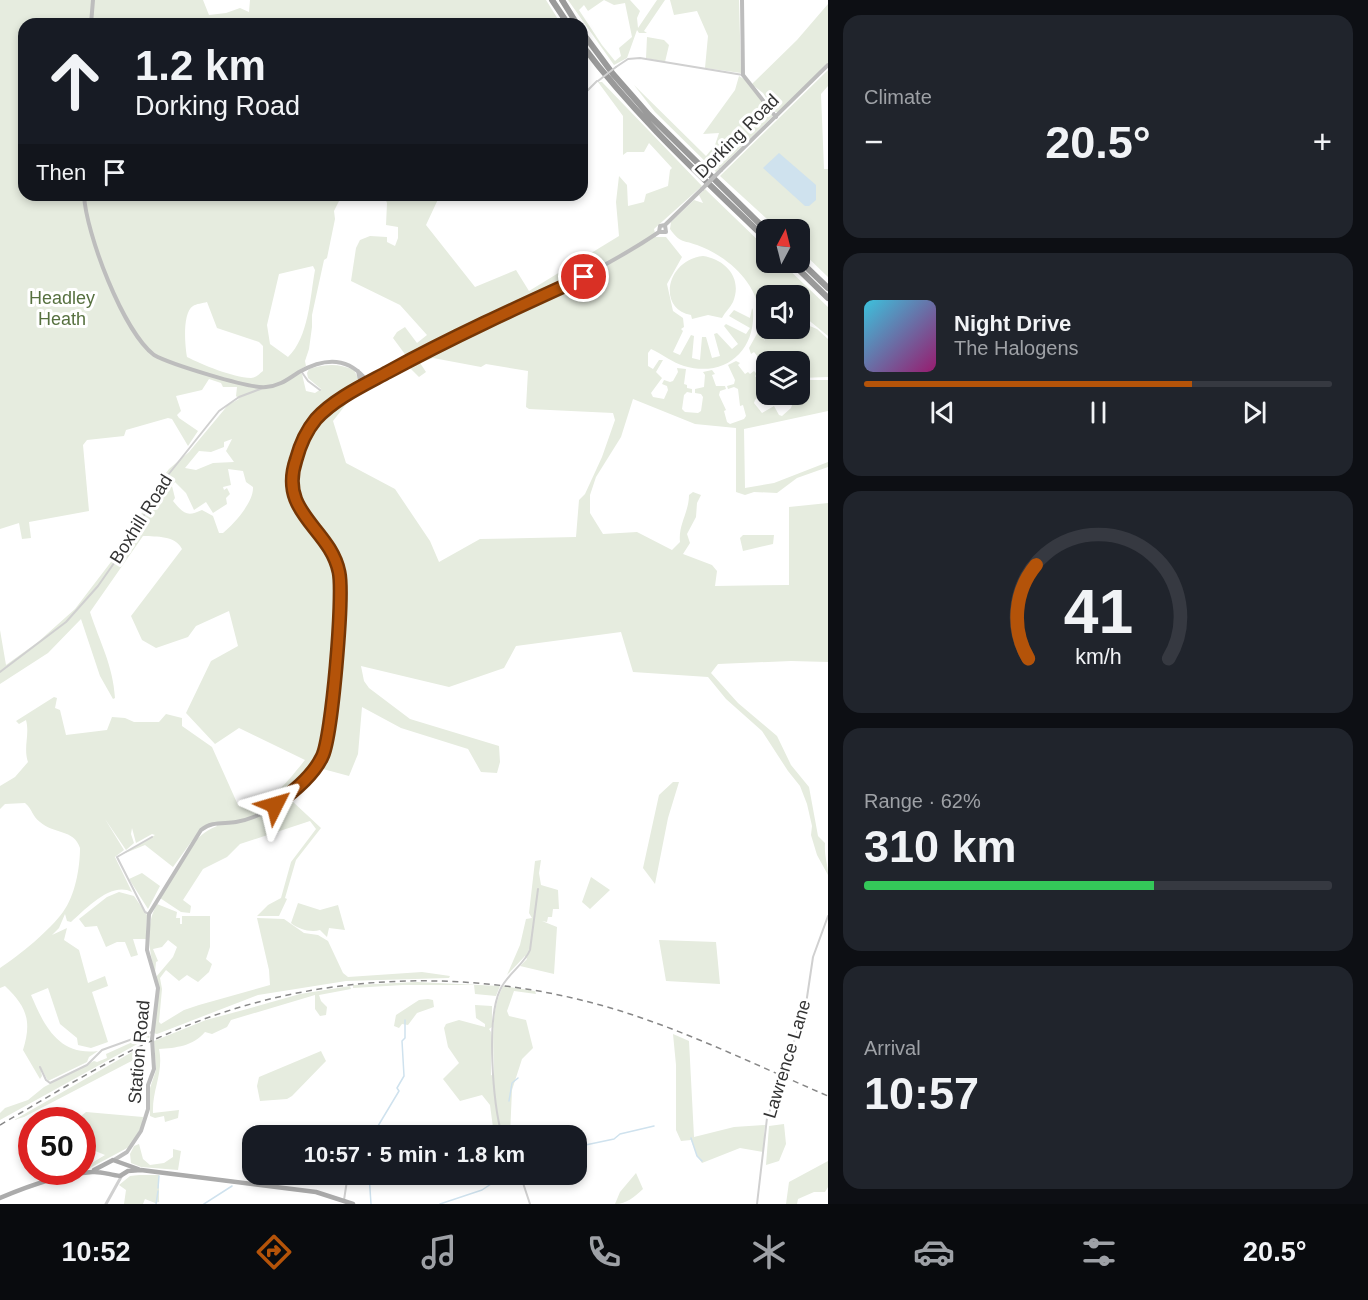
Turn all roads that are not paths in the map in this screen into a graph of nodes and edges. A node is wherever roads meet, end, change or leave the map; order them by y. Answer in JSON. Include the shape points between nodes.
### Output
{"nodes":[{"id":1,"x":93,"y":0,"type":"edge"},
{"id":2,"x":552,"y":0,"type":"edge"},
{"id":3,"x":562,"y":0,"type":"edge"},
{"id":4,"x":742,"y":0,"type":"edge"},
{"id":5,"x":92,"y":18,"type":"edge"},
{"id":6,"x":563,"y":18,"type":"edge"},
{"id":7,"x":573,"y":18,"type":"edge"},
{"id":8,"x":588,"y":40,"type":"edge"},
{"id":9,"x":588,"y":53,"type":"edge"},
{"id":10,"x":828,"y":65,"type":"edge"},
{"id":11,"x":743,"y":75,"type":"junction"},
{"id":12,"x":588,"y":90,"type":"edge"},
{"id":13,"x":776,"y":117,"type":"junction"},
{"id":14,"x":85,"y":201,"type":"edge"},
{"id":15,"x":756,"y":220,"type":"edge"},
{"id":16,"x":756,"y":229,"type":"edge"},
{"id":17,"x":810,"y":271,"type":"edge"},
{"id":18,"x":802,"y":273,"type":"edge"},
{"id":19,"x":828,"y":288,"type":"edge"},
{"id":20,"x":828,"y":298,"type":"edge"},
{"id":21,"x":358,"y":370,"type":"junction"},
{"id":22,"x":301,"y":371,"type":"junction"},
{"id":23,"x":368,"y":382,"type":"junction"},
{"id":24,"x":254,"y":386,"type":"junction"},
{"id":25,"x":263,"y":388,"type":"junction"},
{"id":26,"x":320,"y":390,"type":"dead end"},
{"id":27,"x":355,"y":390,"type":"junction"},
{"id":28,"x":255,"y":392,"type":"junction"},
{"id":29,"x":0,"y":672,"type":"edge"},
{"id":30,"x":152,"y":837,"type":"dead end"},
{"id":31,"x":538,"y":889,"type":"dead end"},
{"id":32,"x":149,"y":914,"type":"junction"},
{"id":33,"x":828,"y":916,"type":"edge"},
{"id":34,"x":152,"y":1032,"type":"junction"},
{"id":35,"x":39,"y":1067,"type":"dead end"},
{"id":36,"x":500,"y":1125,"type":"edge"},
{"id":37,"x":127,"y":1152,"type":"junction"},
{"id":38,"x":113,"y":1160,"type":"junction"},
{"id":39,"x":107,"y":1163,"type":"junction"},
{"id":40,"x":125,"y":1164,"type":"junction"},
{"id":41,"x":96,"y":1169,"type":"edge"},
{"id":42,"x":141,"y":1170,"type":"junction"},
{"id":43,"x":96,"y":1173,"type":"edge"},
{"id":44,"x":110,"y":1174,"type":"junction"},
{"id":45,"x":124,"y":1174,"type":"junction"},
{"id":46,"x":116,"y":1184,"type":"junction"},
{"id":47,"x":34,"y":1185,"type":"edge"},
{"id":48,"x":346,"y":1185,"type":"edge"},
{"id":49,"x":524,"y":1185,"type":"edge"},
{"id":50,"x":0,"y":1198,"type":"edge"},
{"id":51,"x":344,"y":1200,"type":"junction"},
{"id":52,"x":106,"y":1204,"type":"edge"},
{"id":53,"x":352,"y":1204,"type":"edge"},
{"id":54,"x":530,"y":1204,"type":"edge"},
{"id":55,"x":757,"y":1204,"type":"edge"}],
"edges":[{"from":1,"to":5,"type":"main road"},
{"from":2,"to":6,"type":"highway"},
{"from":3,"to":7,"type":"highway"},
{"from":4,"to":11,"type":"main road"},
{"from":8,"to":15,"type":"highway","via":[[649,115]]},
{"from":9,"to":16,"type":"highway","via":[[653,131]]},
{"from":10,"to":13,"type":"main road","name":"Dorking Road"},
{"from":11,"to":12,"type":"street","bridge":true,"via":[[628,59]]},
{"from":11,"to":13,"type":"main road"},
{"from":13,"to":23,"type":"main road","name":"Dorking Road","bridge":true,"via":[[660,226],[659,232],[603,268],[431,348]]},
{"from":14,"to":24,"type":"main road","via":[[87,222],[121,309],[144,345],[159,358]]},
{"from":17,"to":19,"type":"highway"},
{"from":18,"to":20,"type":"highway"},
{"from":21,"to":22,"type":"main road","via":[[335,361]]},
{"from":21,"to":23,"type":"main road"},
{"from":21,"to":27,"type":"main road","via":[[360,380]]},
{"from":22,"to":25,"type":"main road","via":[[278,385]]},
{"from":22,"to":26,"type":"street"},
{"from":23,"to":27,"type":"main road"},
{"from":24,"to":25,"type":"main road"},
{"from":24,"to":28,"type":"street"},
{"from":25,"to":28,"type":"street","name":"Boxhill Road"},
{"from":27,"to":32,"type":"main road","via":[[315,420],[302,442],[291,485],[301,511],[334,558],[342,590],[323,757],[275,805],[250,818],[212,824],[201,830]]},
{"from":28,"to":29,"type":"street","name":"Boxhill Road","via":[[219,411],[160,485],[133,536],[72,616]]},
{"from":30,"to":32,"type":"street","via":[[117,857]]},
{"from":31,"to":36,"type":"street","via":[[530,950],[501,987],[493,1012],[493,1086]]},
{"from":32,"to":34,"type":"main road","name":"Station Road","via":[[147,950],[158,988]]},
{"from":33,"to":55,"type":"street","name":"Lawrence Lane","bridge":true,"via":[[813,957],[804,1010],[767,1118]]},
{"from":34,"to":35,"type":"street","via":[[102,1050],[87,1065],[50,1083]]},
{"from":34,"to":37,"type":"main road","name":"Station Road","via":[[154,1069],[147,1092],[146,1120]]},
{"from":37,"to":38,"type":"main road","name":"Station Road"},
{"from":37,"to":40,"type":"main road","name":"Station Road"},
{"from":38,"to":39,"type":"main road"},
{"from":38,"to":40,"type":"main road"},
{"from":39,"to":41,"type":"main road"},
{"from":39,"to":44,"type":"main road"},
{"from":40,"to":42,"type":"main road"},
{"from":40,"to":45,"type":"main road"},
{"from":42,"to":45,"type":"main road"},
{"from":42,"to":51,"type":"main road","via":[[316,1192]]},
{"from":43,"to":44,"type":"main road"},
{"from":44,"to":45,"type":"main road"},
{"from":44,"to":46,"type":"street"},
{"from":45,"to":46,"type":"street"},
{"from":46,"to":52,"type":"street"},
{"from":47,"to":50,"type":"main road"},
{"from":48,"to":51,"type":"street"},
{"from":49,"to":54,"type":"street"},
{"from":51,"to":53,"type":"main road"}]}
